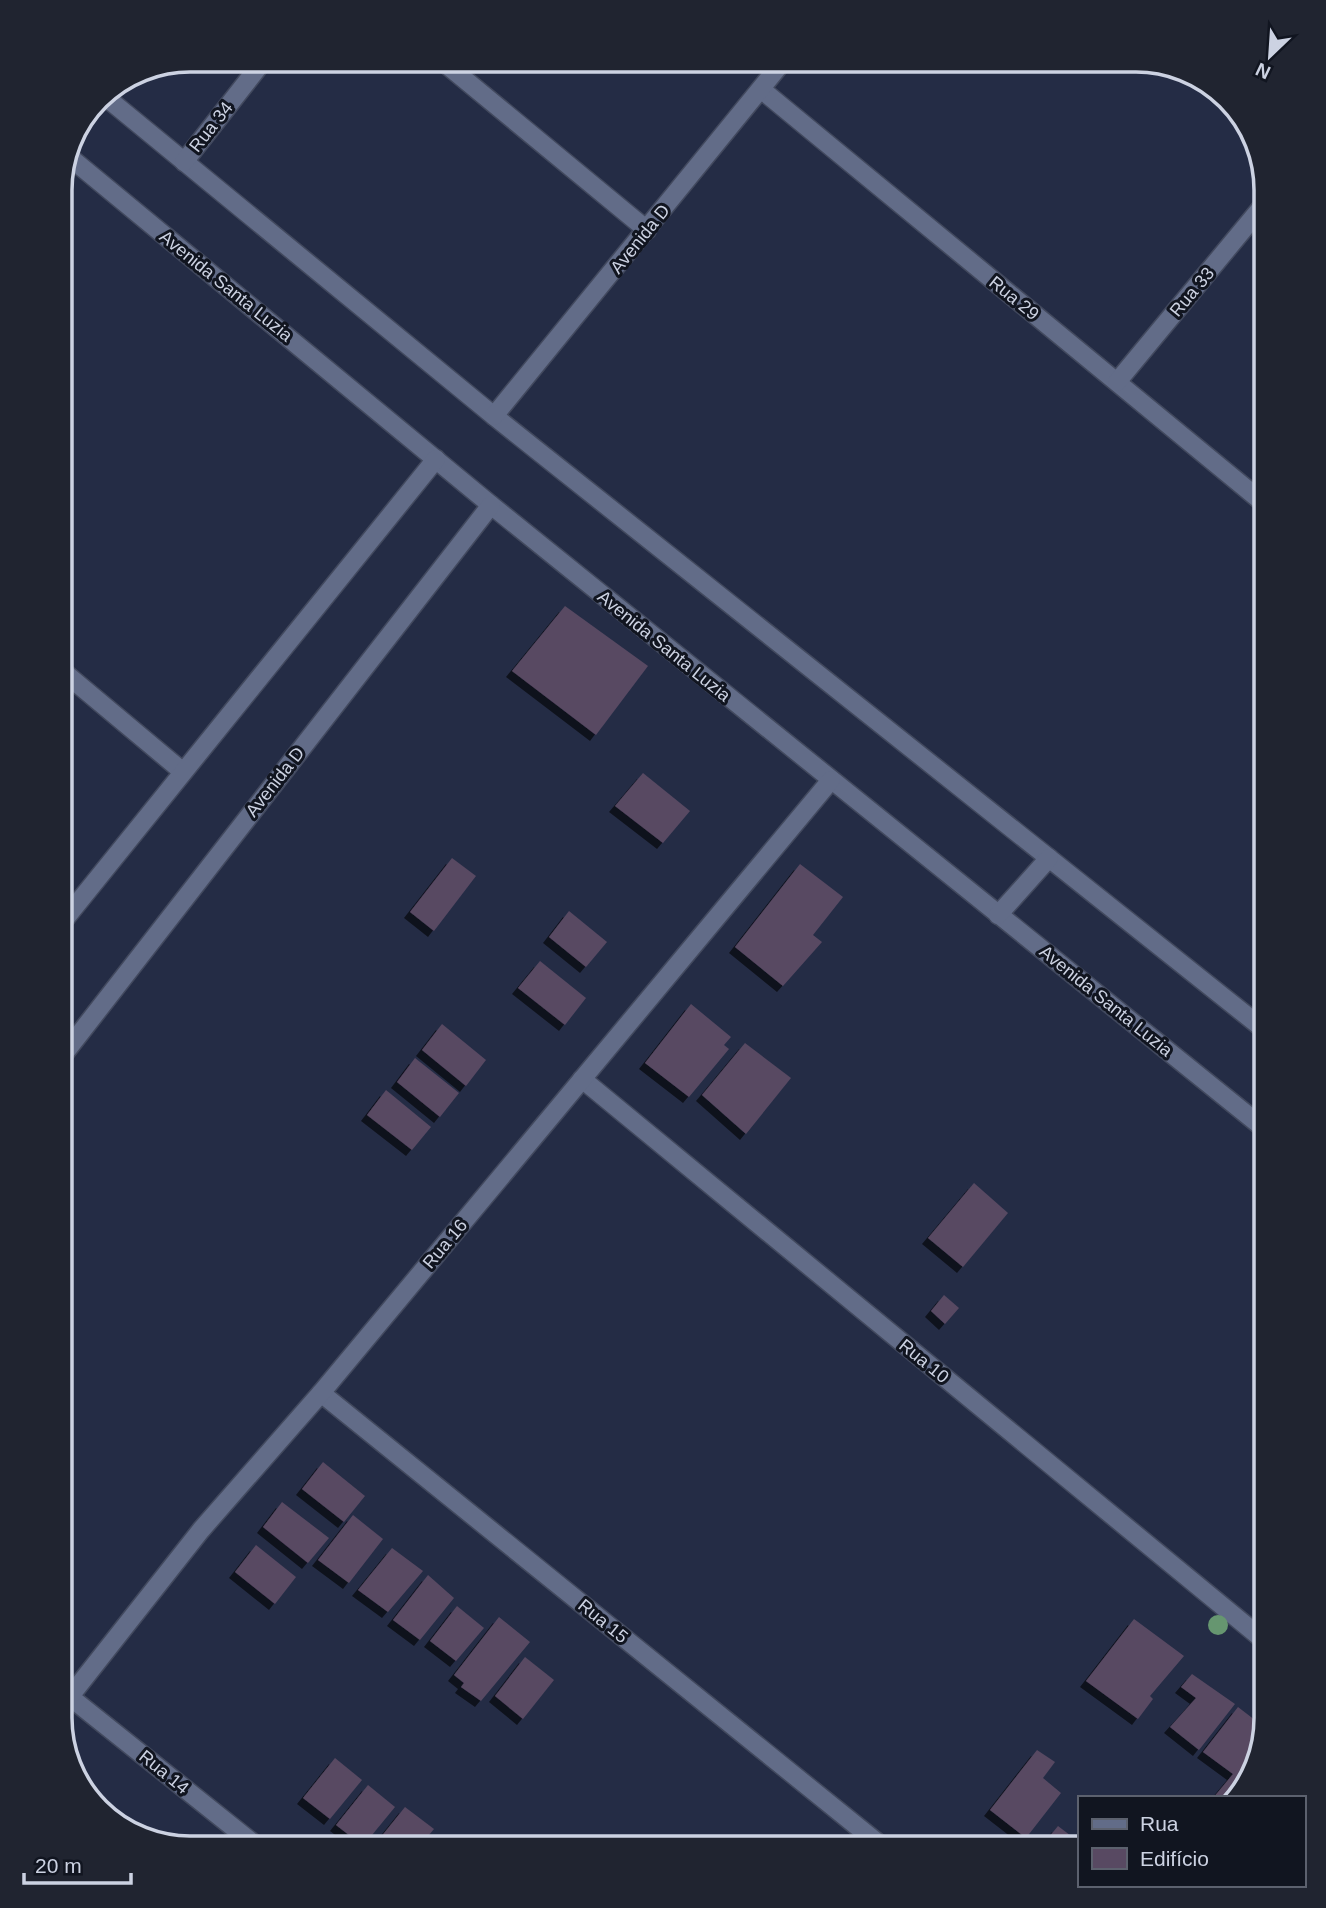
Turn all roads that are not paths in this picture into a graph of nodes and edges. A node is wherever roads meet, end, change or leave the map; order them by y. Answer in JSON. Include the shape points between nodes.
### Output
{"nodes":[{"id":1,"x":255,"y":72,"type":"edge"},
{"id":2,"x":456,"y":72,"type":"edge"},
{"id":3,"x":775,"y":72,"type":"edge"},
{"id":4,"x":762,"y":90,"type":"junction"},
{"id":5,"x":111,"y":102,"type":"edge"},
{"id":6,"x":76,"y":162,"type":"edge"},
{"id":7,"x":184,"y":162,"type":"junction"},
{"id":8,"x":1254,"y":216,"type":"edge"},
{"id":9,"x":647,"y":230,"type":"junction"},
{"id":10,"x":1117,"y":382,"type":"junction"},
{"id":11,"x":494,"y":416,"type":"junction"},
{"id":12,"x":436,"y":459,"type":"junction"},
{"id":13,"x":1254,"y":495,"type":"edge"},
{"id":14,"x":491,"y":505,"type":"junction"},
{"id":15,"x":72,"y":679,"type":"edge"},
{"id":16,"x":182,"y":771,"type":"junction"},
{"id":17,"x":831,"y":780,"type":"junction"},
{"id":18,"x":1049,"y":858,"type":"junction"},
{"id":19,"x":72,"y":910,"type":"edge"},
{"id":20,"x":998,"y":915,"type":"junction"},
{"id":21,"x":1254,"y":1021,"type":"edge"},
{"id":22,"x":72,"y":1044,"type":"edge"},
{"id":23,"x":582,"y":1079,"type":"junction"},
{"id":24,"x":1254,"y":1120,"type":"edge"},
{"id":25,"x":321,"y":1393,"type":"junction"},
{"id":26,"x":1254,"y":1632,"type":"edge"},
{"id":27,"x":72,"y":1694,"type":"edge"},
{"id":28,"x":72,"y":1708,"type":"edge"},
{"id":29,"x":243,"y":1836,"type":"edge"},
{"id":30,"x":869,"y":1836,"type":"edge"}],
"edges":[{"from":1,"to":7,"type":"street","name":"Rua 34"},
{"from":2,"to":9,"type":"street"},
{"from":3,"to":4,"type":"street","name":"Avenida D"},
{"from":4,"to":9,"type":"street","name":"Avenida D"},
{"from":4,"to":10,"type":"street","name":"Rua 29"},
{"from":5,"to":7,"type":"street"},
{"from":6,"to":12,"type":"street","name":"Avenida Santa Luzia"},
{"from":7,"to":11,"type":"street"},
{"from":8,"to":10,"type":"street","name":"Rua 33"},
{"from":9,"to":11,"type":"street","name":"Avenida D"},
{"from":10,"to":13,"type":"street","name":"Rua 29"},
{"from":11,"to":18,"type":"street"},
{"from":12,"to":14,"type":"street","name":"Avenida Santa Luzia"},
{"from":12,"to":16,"type":"street"},
{"from":14,"to":17,"type":"street","name":"Avenida Santa Luzia"},
{"from":14,"to":22,"type":"street","name":"Avenida D"},
{"from":15,"to":16,"type":"street"},
{"from":16,"to":19,"type":"street"},
{"from":17,"to":20,"type":"street","name":"Avenida Santa Luzia"},
{"from":17,"to":23,"type":"street","name":"Rua 16"},
{"from":18,"to":20,"type":"street"},
{"from":18,"to":21,"type":"street"},
{"from":20,"to":24,"type":"street","name":"Avenida Santa Luzia"},
{"from":23,"to":25,"type":"street","name":"Rua 16"},
{"from":23,"to":26,"type":"street","name":"Rua 10"},
{"from":25,"to":27,"type":"street","name":"Rua 16","via":[[201,1530]]},
{"from":25,"to":30,"type":"street","name":"Rua 15"},
{"from":28,"to":29,"type":"street","name":"Rua 14"}]}
